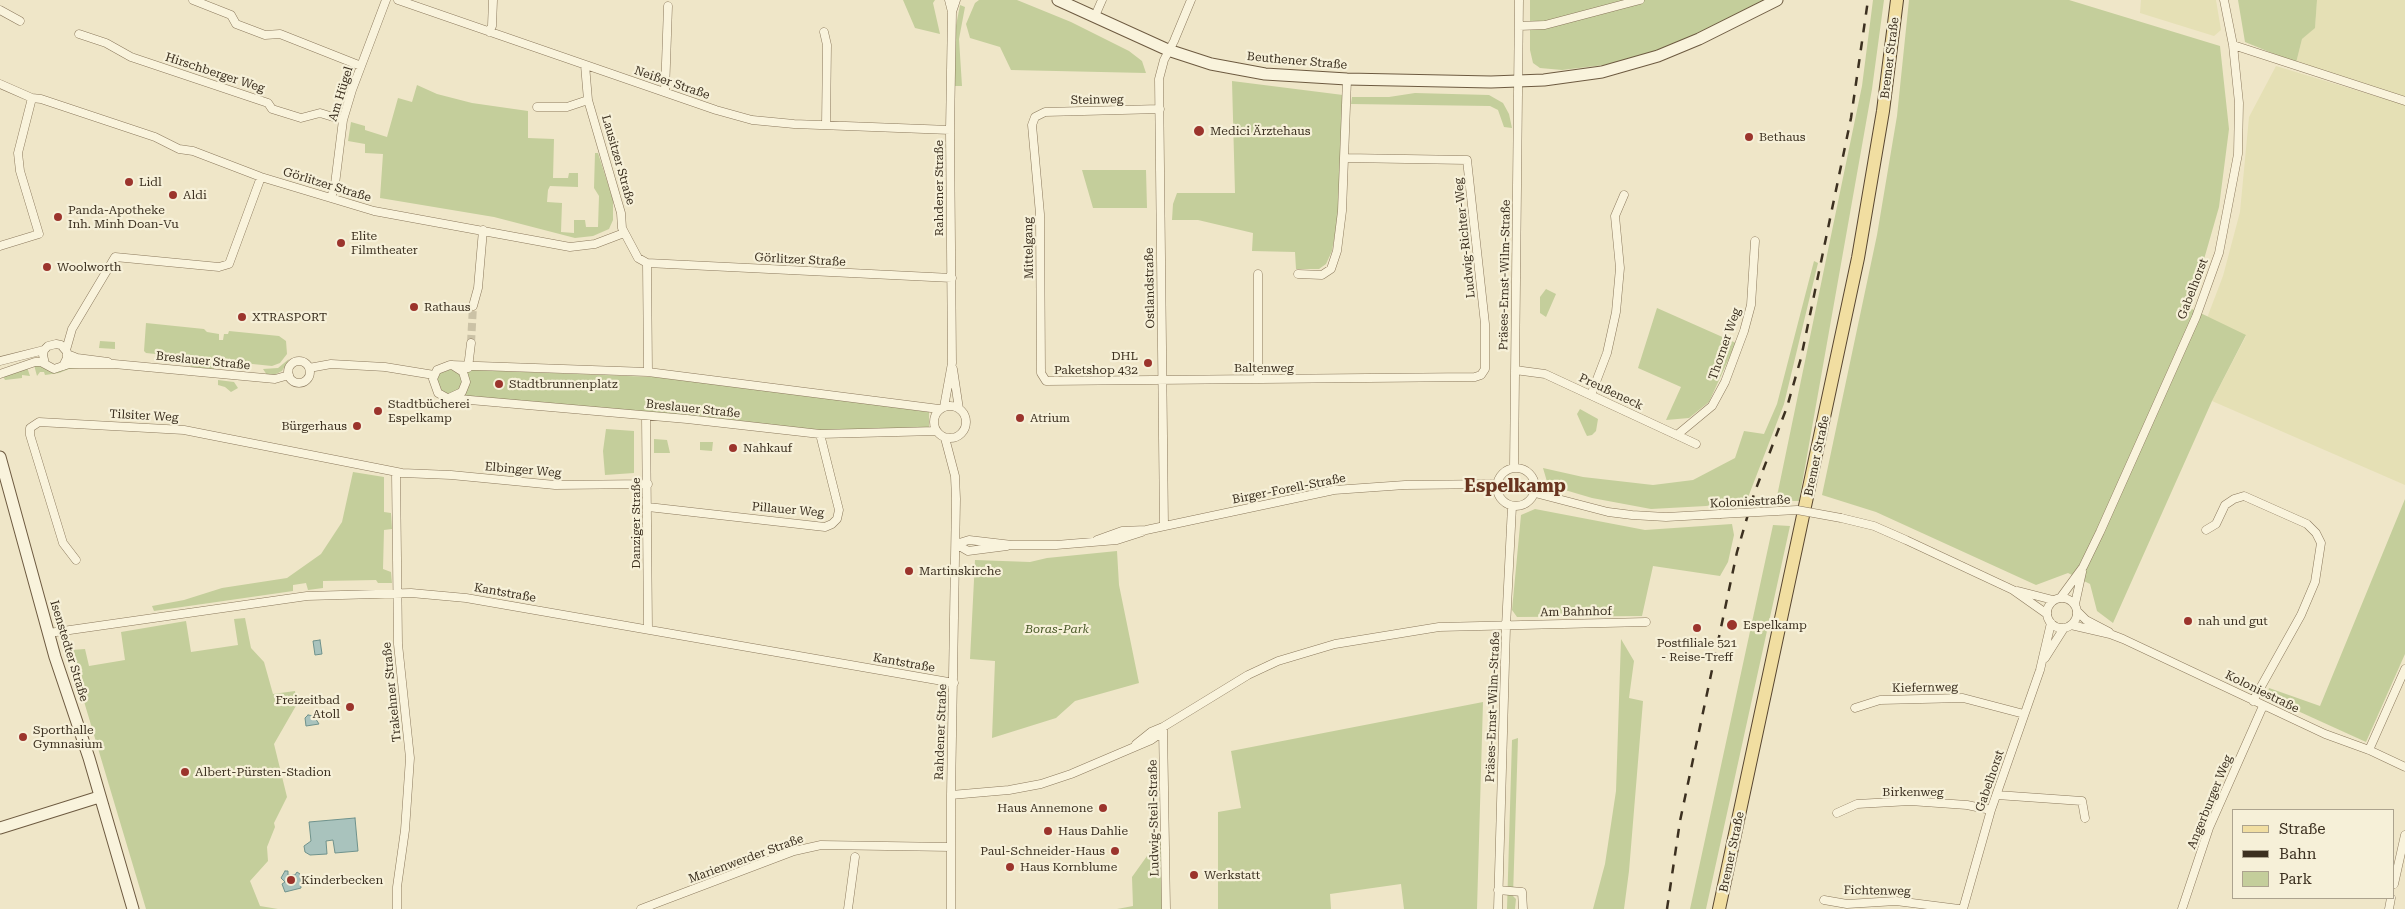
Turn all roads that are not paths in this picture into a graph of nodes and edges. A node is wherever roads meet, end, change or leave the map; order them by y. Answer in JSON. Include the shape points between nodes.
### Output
{"nodes":[{"id":1,"x":193,"y":0,"type":"edge"},
{"id":2,"x":386,"y":0,"type":"edge"},
{"id":3,"x":398,"y":0,"type":"edge"},
{"id":4,"x":493,"y":0,"type":"edge"},
{"id":5,"x":949,"y":0,"type":"edge"},
{"id":6,"x":956,"y":0,"type":"edge"},
{"id":7,"x":1058,"y":0,"type":"edge"},
{"id":8,"x":1102,"y":0,"type":"edge"},
{"id":9,"x":1191,"y":0,"type":"edge"},
{"id":10,"x":1519,"y":0,"type":"edge"},
{"id":11,"x":1640,"y":0,"type":"edge"},
{"id":12,"x":1777,"y":0,"type":"edge"},
{"id":13,"x":1897,"y":0,"type":"edge"},
{"id":14,"x":2224,"y":0,"type":"edge"},
{"id":15,"x":668,"y":6,"type":"dead end"},
{"id":16,"x":0,"y":10,"type":"edge"},
{"id":17,"x":952,"y":12,"type":"junction"},
{"id":18,"x":1095,"y":16,"type":"junction"},
{"id":19,"x":20,"y":21,"type":"dead end"},
{"id":20,"x":1519,"y":26,"type":"junction"},
{"id":21,"x":489,"y":32,"type":"junction"},
{"id":22,"x":824,"y":32,"type":"dead end"},
{"id":23,"x":79,"y":34,"type":"dead end"},
{"id":24,"x":2232,"y":45,"type":"junction"},
{"id":25,"x":1168,"y":50,"type":"junction"},
{"id":26,"x":585,"y":65,"type":"junction"},
{"id":27,"x":361,"y":66,"type":"junction"},
{"id":28,"x":1347,"y":80,"type":"junction"},
{"id":29,"x":1518,"y":82,"type":"junction"},
{"id":30,"x":0,"y":84,"type":"edge"},
{"id":31,"x":665,"y":92,"type":"junction"},
{"id":32,"x":32,"y":98,"type":"junction"},
{"id":33,"x":588,"y":100,"type":"junction"},
{"id":34,"x":2405,"y":101,"type":"edge"},
{"id":35,"x":537,"y":107,"type":"dead end"},
{"id":36,"x":1160,"y":109,"type":"junction"},
{"id":37,"x":1036,"y":115,"type":"joint"},
{"id":38,"x":343,"y":120,"type":"junction"},
{"id":39,"x":826,"y":124,"type":"junction"},
{"id":40,"x":950,"y":130,"type":"junction"},
{"id":41,"x":1344,"y":158,"type":"junction"},
{"id":42,"x":260,"y":177,"type":"junction"},
{"id":43,"x":1624,"y":195,"type":"dead end"},
{"id":44,"x":331,"y":198,"type":"junction"},
{"id":45,"x":483,"y":230,"type":"junction"},
{"id":46,"x":624,"y":233,"type":"junction"},
{"id":47,"x":1755,"y":241,"type":"dead end"},
{"id":48,"x":0,"y":246,"type":"edge"},
{"id":49,"x":648,"y":264,"type":"junction"},
{"id":50,"x":1258,"y":274,"type":"dead end"},
{"id":51,"x":1298,"y":274,"type":"dead end"},
{"id":52,"x":952,"y":278,"type":"junction"},
{"id":53,"x":474,"y":306,"type":"tunnel mouth"},
{"id":54,"x":72,"y":329,"type":"junction"},
{"id":55,"x":471,"y":343,"type":"tunnel mouth"},
{"id":56,"x":56,"y":344,"type":"junction"},
{"id":57,"x":44,"y":350,"type":"junction"},
{"id":58,"x":66,"y":352,"type":"junction"},
{"id":59,"x":0,"y":361,"type":"edge"},
{"id":60,"x":952,"y":363,"type":"junction"},
{"id":61,"x":45,"y":364,"type":"junction"},
{"id":62,"x":114,"y":364,"type":"junction"},
{"id":63,"x":450,"y":365,"type":"junction"},
{"id":64,"x":469,"y":365,"type":"junction"},
{"id":65,"x":63,"y":366,"type":"junction"},
{"id":66,"x":309,"y":368,"type":"junction"},
{"id":67,"x":1515,"y":370,"type":"junction"},
{"id":68,"x":648,"y":372,"type":"junction"},
{"id":69,"x":0,"y":374,"type":"edge"},
{"id":70,"x":434,"y":374,"type":"junction"},
{"id":71,"x":288,"y":375,"type":"junction"},
{"id":72,"x":1481,"y":375,"type":"joint"},
{"id":73,"x":465,"y":377,"type":"junction"},
{"id":74,"x":1258,"y":379,"type":"junction"},
{"id":75,"x":1164,"y":380,"type":"junction"},
{"id":76,"x":1046,"y":381,"type":"joint"},
{"id":77,"x":1590,"y":395,"type":"junction"},
{"id":78,"x":447,"y":398,"type":"junction"},
{"id":79,"x":942,"y":408,"type":"junction"},
{"id":80,"x":959,"y":409,"type":"junction"},
{"id":81,"x":646,"y":416,"type":"junction"},
{"id":82,"x":936,"y":432,"type":"junction"},
{"id":83,"x":820,"y":434,"type":"junction"},
{"id":84,"x":1677,"y":435,"type":"junction"},
{"id":85,"x":945,"y":438,"type":"junction"},
{"id":86,"x":1696,"y":444,"type":"dead end"},
{"id":87,"x":0,"y":457,"type":"edge"},
{"id":88,"x":1514,"y":468,"type":"junction"},
{"id":89,"x":396,"y":473,"type":"junction"},
{"id":90,"x":648,"y":484,"type":"junction"},
{"id":91,"x":1498,"y":484,"type":"junction"},
{"id":92,"x":1534,"y":493,"type":"junction"},
{"id":93,"x":1512,"y":506,"type":"junction"},
{"id":94,"x":648,"y":507,"type":"junction"},
{"id":95,"x":1164,"y":526,"type":"junction"},
{"id":96,"x":2206,"y":530,"type":"dead end"},
{"id":97,"x":956,"y":544,"type":"junction"},
{"id":98,"x":76,"y":560,"type":"dead end"},
{"id":99,"x":2083,"y":567,"type":"junction"},
{"id":100,"x":2014,"y":590,"type":"junction"},
{"id":101,"x":397,"y":592,"type":"junction"},
{"id":102,"x":2057,"y":599,"type":"junction"},
{"id":103,"x":2076,"y":608,"type":"junction"},
{"id":104,"x":2047,"y":614,"type":"junction"},
{"id":105,"x":1646,"y":622,"type":"dead end"},
{"id":106,"x":2050,"y":623,"type":"junction"},
{"id":107,"x":1506,"y":627,"type":"junction"},
{"id":108,"x":2068,"y":627,"type":"junction"},
{"id":109,"x":648,"y":629,"type":"junction"},
{"id":110,"x":49,"y":633,"type":"junction"},
{"id":111,"x":2110,"y":634,"type":"junction"},
{"id":112,"x":2043,"y":662,"type":"junction"},
{"id":113,"x":2405,"y":670,"type":"edge"},
{"id":114,"x":954,"y":683,"type":"junction"},
{"id":115,"x":2253,"y":701,"type":"junction"},
{"id":116,"x":2264,"y":706,"type":"junction"},
{"id":117,"x":1855,"y":708,"type":"dead end"},
{"id":118,"x":2024,"y":714,"type":"junction"},
{"id":119,"x":1163,"y":727,"type":"junction"},
{"id":120,"x":2369,"y":750,"type":"junction"},
{"id":121,"x":2405,"y":767,"type":"edge"},
{"id":122,"x":951,"y":795,"type":"junction"},
{"id":123,"x":1996,"y":795,"type":"junction"},
{"id":124,"x":99,"y":797,"type":"junction"},
{"id":125,"x":1992,"y":810,"type":"junction"},
{"id":126,"x":1837,"y":813,"type":"dead end"},
{"id":127,"x":2085,"y":818,"type":"dead end"},
{"id":128,"x":0,"y":828,"type":"edge"},
{"id":129,"x":2405,"y":835,"type":"edge"},
{"id":130,"x":951,"y":847,"type":"junction"},
{"id":131,"x":855,"y":857,"type":"dead end"},
{"id":132,"x":2395,"y":880,"type":"edge"},
{"id":133,"x":1498,"y":890,"type":"junction"},
{"id":134,"x":1824,"y":900,"type":"dead end"},
{"id":135,"x":133,"y":909,"type":"edge"},
{"id":136,"x":397,"y":909,"type":"edge"},
{"id":137,"x":641,"y":909,"type":"edge"},
{"id":138,"x":848,"y":909,"type":"edge"},
{"id":139,"x":951,"y":909,"type":"edge"},
{"id":140,"x":1166,"y":909,"type":"edge"},
{"id":141,"x":1498,"y":909,"type":"edge"},
{"id":142,"x":1523,"y":909,"type":"edge"},
{"id":143,"x":1719,"y":909,"type":"edge"},
{"id":144,"x":1959,"y":909,"type":"edge"},
{"id":145,"x":1963,"y":909,"type":"edge"},
{"id":146,"x":2182,"y":909,"type":"edge"}],
"edges":[{"from":1,"to":27,"type":"street","via":[[231,15],[236,24],[265,34],[280,34]]},
{"from":2,"to":27,"type":"street","name":"Am Hügel"},
{"from":3,"to":21,"type":"street","name":"Neißer Straße"},
{"from":4,"to":21,"type":"street"},
{"from":5,"to":17,"type":"street","name":"Rahdener Straße"},
{"from":6,"to":17,"type":"street","name":"Rahdener Straße"},
{"from":7,"to":18,"type":"main road","name":"Beuthener Straße"},
{"from":8,"to":18,"type":"street"},
{"from":9,"to":25,"type":"street","name":"Ostlandstraße"},
{"from":10,"to":20,"type":"street","name":"Präses-Ernst-Wilm-Straße"},
{"from":11,"to":20,"type":"street","via":[[1545,25]]},
{"from":12,"to":29,"type":"main road","name":"Beuthener Straße","via":[[1658,56],[1602,72]]},
{"from":13,"to":143,"type":"main road","name":"Bremer Straße","via":[[1883,111],[1856,267]]},
{"from":14,"to":24,"type":"street","name":"Gabelhorst"},
{"from":15,"to":31,"type":"street"},
{"from":16,"to":19,"type":"street"},
{"from":17,"to":40,"type":"street","name":"Rahdener Straße"},
{"from":18,"to":25,"type":"main road","name":"Beuthener Straße"},
{"from":20,"to":29,"type":"street","name":"Präses-Ernst-Wilm-Straße"},
{"from":21,"to":26,"type":"street","name":"Neißer Straße"},
{"from":22,"to":39,"type":"street","via":[[827,45]]},
{"from":23,"to":38,"type":"street","name":"Hirschberger Weg","via":[[106,43],[131,57],[268,103],[272,110],[300,118],[320,114]]},
{"from":24,"to":34,"type":"street"},
{"from":24,"to":99,"type":"street","name":"Gabelhorst","via":[[2239,102],[2238,154],[2219,253],[2196,317]]},
{"from":25,"to":28,"type":"main road","name":"Beuthener Straße","via":[[1211,64],[1266,74]]},
{"from":25,"to":36,"type":"street","name":"Ostlandstraße","via":[[1159,79]]},
{"from":26,"to":31,"type":"street","name":"Neißer Straße"},
{"from":26,"to":33,"type":"street","name":"Lausitzer Straße"},
{"from":27,"to":38,"type":"street","name":"Am Hügel"},
{"from":28,"to":29,"type":"main road","name":"Beuthener Straße"},
{"from":28,"to":41,"type":"street"},
{"from":29,"to":67,"type":"street","name":"Präses-Ernst-Wilm-Straße"},
{"from":30,"to":32,"type":"street","name":"Görlitzer Straße"},
{"from":31,"to":39,"type":"street","name":"Neißer Straße","via":[[752,120]]},
{"from":32,"to":42,"type":"street","name":"Görlitzer Straße","via":[[114,123]]},
{"from":32,"to":48,"type":"street","via":[[18,153],[20,171],[39,234]]},
{"from":33,"to":35,"type":"street","via":[[567,106]]},
{"from":33,"to":46,"type":"street","name":"Lausitzer Straße"},
{"from":36,"to":37,"type":"street","name":"Steinweg","via":[[1045,112]]},
{"from":36,"to":75,"type":"street","name":"Ostlandstraße"},
{"from":37,"to":76,"type":"street","name":"Mittelgang","via":[[1032,124],[1040,214],[1041,373]]},
{"from":38,"to":44,"type":"street","name":"Am Hügel"},
{"from":39,"to":40,"type":"street","name":"Neißer Straße"},
{"from":40,"to":52,"type":"street","name":"Rahdener Straße"},
{"from":41,"to":51,"type":"street","via":[[1342,211],[1337,251],[1331,269],[1322,274]]},
{"from":41,"to":72,"type":"street","name":"Ludwig-Richter-Weg","via":[[1467,160],[1485,324],[1485,369]]},
{"from":42,"to":44,"type":"street","name":"Görlitzer Straße"},
{"from":42,"to":54,"type":"street","via":[[229,264],[219,267],[115,257]]},
{"from":43,"to":77,"type":"street","via":[[1615,216],[1620,268],[1616,312],[1607,353]]},
{"from":44,"to":45,"type":"street","name":"Görlitzer Straße","via":[[374,211]]},
{"from":45,"to":46,"type":"street","name":"Görlitzer Straße","via":[[570,246],[595,244]]},
{"from":45,"to":53,"type":"street"},
{"from":46,"to":49,"type":"street","name":"Lausitzer Straße","via":[[638,258]]},
{"from":47,"to":84,"type":"street","name":"Thorner Weg","via":[[1751,305],[1725,382],[1712,406]]},
{"from":49,"to":52,"type":"street","name":"Görlitzer Straße"},
{"from":49,"to":68,"type":"street"},
{"from":50,"to":74,"type":"street"},
{"from":52,"to":60,"type":"street","name":"Rahdener Straße"},
{"from":54,"to":56,"type":"street"},
{"from":54,"to":58,"type":"street"},
{"from":55,"to":64,"type":"street"},
{"from":56,"to":57,"type":"street"},
{"from":56,"to":58,"type":"street"},
{"from":57,"to":59,"type":"street"},
{"from":57,"to":61,"type":"street"},
{"from":58,"to":62,"type":"street","name":"Breslauer Straße","via":[[77,358]]},
{"from":58,"to":65,"type":"street"},
{"from":60,"to":79,"type":"street","name":"Rahdener Straße"},
{"from":60,"to":80,"type":"street","name":"Rahdener Straße"},
{"from":61,"to":65,"type":"street","via":[[54,369]]},
{"from":61,"to":69,"type":"street","via":[[35,362]]},
{"from":62,"to":65,"type":"street","name":"Breslauer Straße"},
{"from":62,"to":71,"type":"street","name":"Breslauer Straße","via":[[275,379]]},
{"from":63,"to":64,"type":"street"},
{"from":63,"to":70,"type":"street","via":[[440,367]]},
{"from":63,"to":73,"type":"street","via":[[459,368]]},
{"from":64,"to":68,"type":"street"},
{"from":64,"to":73,"type":"street"},
{"from":66,"to":70,"type":"street","via":[[331,364]]},
{"from":66,"to":71,"type":"street","via":[[305,362],[294,362]]},
{"from":66,"to":71,"type":"street","name":"Breslauer Straße","via":[[308,378],[302,382],[296,382]]},
{"from":67,"to":77,"type":"street","name":"Preußeneck","via":[[1544,374]]},
{"from":67,"to":88,"type":"street","name":"Präses-Ernst-Wilm-Straße"},
{"from":68,"to":79,"type":"street"},
{"from":70,"to":78,"type":"street","via":[[435,389]]},
{"from":72,"to":74,"type":"street","name":"Baltenweg"},
{"from":73,"to":78,"type":"street","via":[[462,392]]},
{"from":74,"to":75,"type":"street","name":"Baltenweg"},
{"from":75,"to":76,"type":"street","name":"Baltenweg"},
{"from":75,"to":95,"type":"street","name":"Ostlandstraße"},
{"from":77,"to":84,"type":"street","name":"Preußeneck"},
{"from":78,"to":81,"type":"street","name":"Breslauer Straße"},
{"from":79,"to":80,"type":"street","via":[[954,406]]},
{"from":79,"to":82,"type":"street","via":[[933,420]]},
{"from":80,"to":85,"type":"street","via":[[965,418],[964,428],[957,436]]},
{"from":81,"to":83,"type":"street","name":"Breslauer Straße"},
{"from":81,"to":90,"type":"street","name":"Danziger Straße"},
{"from":82,"to":83,"type":"street","name":"Breslauer Straße"},
{"from":82,"to":85,"type":"street"},
{"from":83,"to":94,"type":"street","name":"Pillauer Weg","via":[[839,510],[837,519],[825,527]]},
{"from":84,"to":86,"type":"street","name":"Preußeneck"},
{"from":85,"to":97,"type":"street","name":"Rahdener Straße","via":[[955,476]]},
{"from":87,"to":110,"type":"main road","name":"Isenstedter Straße"},
{"from":88,"to":91,"type":"street","via":[[1503,473]]},
{"from":88,"to":92,"type":"street","via":[[1531,475],[1536,487]]},
{"from":89,"to":90,"type":"street","name":"Elbinger Weg","via":[[555,485]]},
{"from":89,"to":98,"type":"street","name":"Tilsiter Weg","via":[[184,430],[39,422],[30,428],[30,435],[63,543]]},
{"from":89,"to":101,"type":"street","name":"Trakehner Straße"},
{"from":90,"to":94,"type":"street","name":"Danziger Straße"},
{"from":91,"to":93,"type":"street","via":[[1500,498]]},
{"from":91,"to":95,"type":"street","name":"Birger-Forell-Straße","via":[[1334,490]]},
{"from":92,"to":93,"type":"street","via":[[1526,504]]},
{"from":92,"to":100,"type":"street","name":"Koloniestraße","bridge":true,"via":[[1632,516],[1797,510],[1841,518],[1874,526]]},
{"from":93,"to":107,"type":"street","name":"Präses-Ernst-Wilm-Straße"},
{"from":94,"to":109,"type":"street","name":"Danziger Straße"},
{"from":95,"to":97,"type":"street","name":"Birger-Forell-Straße","via":[[1056,545],[1012,545],[968,551]]},
{"from":96,"to":115,"type":"street","via":[[2216,524],[2225,505],[2244,496],[2307,524],[2321,543],[2315,582],[2301,615]]},
{"from":97,"to":114,"type":"street","name":"Rahdener Straße"},
{"from":99,"to":102,"type":"street","name":"Gabelhorst"},
{"from":99,"to":103,"type":"street","name":"Gabelhorst"},
{"from":100,"to":102,"type":"street","name":"Koloniestraße"},
{"from":100,"to":104,"type":"street","name":"Koloniestraße"},
{"from":101,"to":109,"type":"street","name":"Kantstraße","via":[[466,598]]},
{"from":101,"to":110,"type":"street","name":"Kantstraße","via":[[307,596]]},
{"from":101,"to":136,"type":"street","name":"Trakehner Straße","via":[[401,687],[410,758]]},
{"from":102,"to":103,"type":"street","via":[[2066,598]]},
{"from":102,"to":104,"type":"street","via":[[2048,606]]},
{"from":103,"to":108,"type":"street","via":[[2077,617]]},
{"from":103,"to":111,"type":"street","name":"Koloniestraße","via":[[2086,620]]},
{"from":104,"to":106,"type":"street"},
{"from":105,"to":107,"type":"street","name":"Am Bahnhof"},
{"from":106,"to":108,"type":"street"},
{"from":106,"to":112,"type":"street","name":"Gabelhorst"},
{"from":107,"to":119,"type":"street","name":"Am Bahnhof","via":[[1414,630],[1302,653],[1248,675]]},
{"from":107,"to":133,"type":"street","name":"Präses-Ernst-Wilm-Straße"},
{"from":108,"to":111,"type":"street","name":"Koloniestraße"},
{"from":108,"to":112,"type":"street","name":"Gabelhorst"},
{"from":109,"to":114,"type":"street","name":"Kantstraße"},
{"from":110,"to":124,"type":"main road","name":"Isenstedter Straße"},
{"from":111,"to":115,"type":"street","name":"Koloniestraße"},
{"from":112,"to":118,"type":"street","name":"Gabelhorst"},
{"from":113,"to":120,"type":"street"},
{"from":114,"to":122,"type":"street","name":"Rahdener Straße"},
{"from":115,"to":116,"type":"street","name":"Koloniestraße"},
{"from":116,"to":120,"type":"street","name":"Koloniestraße"},
{"from":116,"to":146,"type":"street","name":"Angerburger Weg","via":[[2209,828]]},
{"from":117,"to":118,"type":"street","name":"Kiefernweg","via":[[1880,700],[1953,698]]},
{"from":118,"to":123,"type":"street","name":"Gabelhorst"},
{"from":119,"to":122,"type":"street","name":"Am Bahnhof","via":[[1104,762],[1041,784]]},
{"from":119,"to":140,"type":"street","name":"Ludwig-Steil-Straße"},
{"from":120,"to":121,"type":"street","name":"Koloniestraße"},
{"from":122,"to":130,"type":"street","name":"Rahdener Straße"},
{"from":123,"to":125,"type":"street","name":"Gabelhorst"},
{"from":123,"to":127,"type":"street","via":[[2082,801]]},
{"from":124,"to":128,"type":"main road"},
{"from":124,"to":135,"type":"main road","name":"Isenstedter Straße"},
{"from":125,"to":126,"type":"street","name":"Birkenweg","via":[[1910,801],[1857,804]]},
{"from":125,"to":145,"type":"street","name":"Gabelhorst"},
{"from":129,"to":132,"type":"street"},
{"from":130,"to":137,"type":"street","name":"Marienwerder Straße","via":[[821,845],[794,851]]},
{"from":130,"to":139,"type":"street","name":"Rahdener Straße"},
{"from":131,"to":138,"type":"street"},
{"from":133,"to":141,"type":"street","name":"Präses-Ernst-Wilm-Straße"},
{"from":133,"to":142,"type":"street","via":[[1522,892]]},
{"from":134,"to":144,"type":"street","name":"Fichtenweg","via":[[1847,904],[1896,901]]}]}
